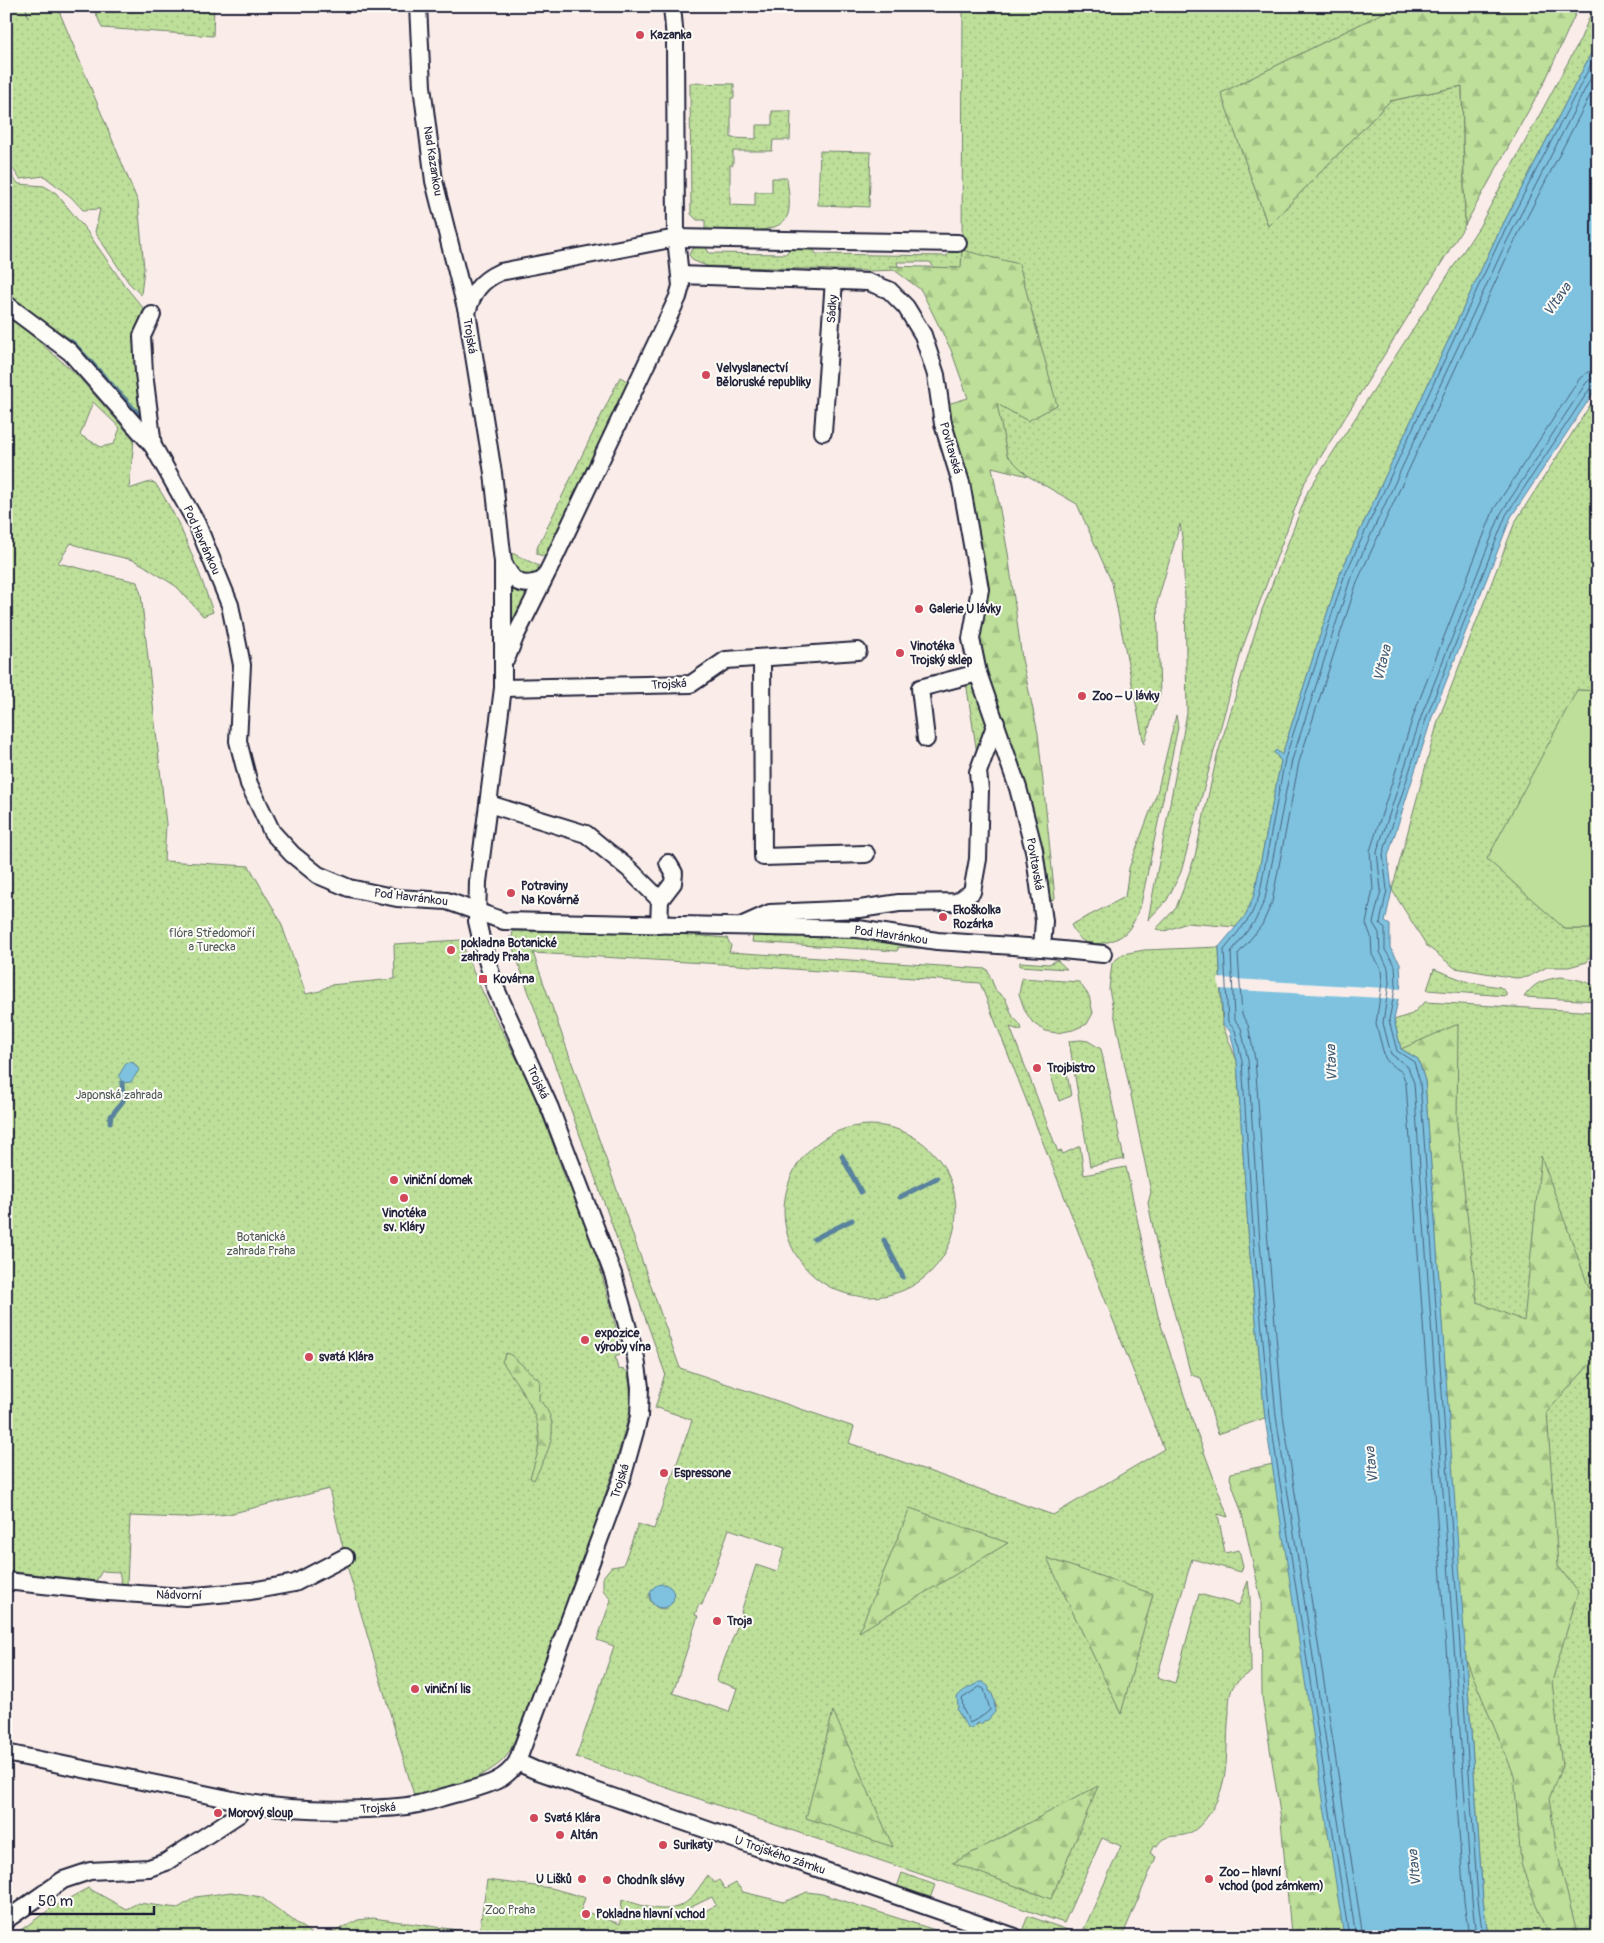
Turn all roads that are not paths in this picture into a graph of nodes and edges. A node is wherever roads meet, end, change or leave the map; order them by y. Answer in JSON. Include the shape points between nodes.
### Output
{"nodes":[{"id":1,"x":418,"y":6,"type":"edge"},
{"id":2,"x":672,"y":6,"type":"edge"},
{"id":3,"x":676,"y":238,"type":"junction"},
{"id":4,"x":958,"y":243,"type":"dead end"},
{"id":5,"x":680,"y":275,"type":"junction"},
{"id":6,"x":834,"y":280,"type":"junction"},
{"id":7,"x":6,"y":304,"type":"edge"},
{"id":8,"x":466,"y":312,"type":"junction"},
{"id":9,"x":152,"y":315,"type":"dead end"},
{"id":10,"x":823,"y":432,"type":"dead end"},
{"id":11,"x":153,"y":446,"type":"junction"},
{"id":12,"x":502,"y":562,"type":"junction"},
{"id":13,"x":543,"y":580,"type":"junction"},
{"id":14,"x":858,"y":651,"type":"dead end"},
{"id":15,"x":762,"y":658,"type":"junction"},
{"id":16,"x":504,"y":666,"type":"junction"},
{"id":17,"x":978,"y":673,"type":"junction"},
{"id":18,"x":503,"y":688,"type":"junction"},
{"id":19,"x":996,"y":723,"type":"junction"},
{"id":20,"x":926,"y":739,"type":"dead end"},
{"id":21,"x":489,"y":804,"type":"junction"},
{"id":22,"x":866,"y":854,"type":"dead end"},
{"id":23,"x":668,"y":863,"type":"dead end"},
{"id":24,"x":660,"y":900,"type":"junction"},
{"id":25,"x":476,"y":910,"type":"junction"},
{"id":26,"x":659,"y":925,"type":"junction"},
{"id":27,"x":739,"y":927,"type":"junction"},
{"id":28,"x":1042,"y":948,"type":"junction"},
{"id":29,"x":1103,"y":954,"type":"dead end"},
{"id":30,"x":345,"y":1557,"type":"dead end"},
{"id":31,"x":6,"y":1581,"type":"edge"},
{"id":32,"x":6,"y":1754,"type":"edge"},
{"id":33,"x":518,"y":1762,"type":"junction"},
{"id":34,"x":243,"y":1802,"type":"junction"},
{"id":35,"x":6,"y":1920,"type":"edge"},
{"id":36,"x":1015,"y":1937,"type":"edge"}],
"edges":[{"from":1,"to":8,"type":"street","name":"Nad Kazankou","via":[[422,86],[434,181]]},
{"from":2,"to":3,"type":"street","name":"Trojská"},
{"from":3,"to":4,"type":"street"},
{"from":3,"to":5,"type":"street","name":"Trojská"},
{"from":3,"to":8,"type":"street","name":"Trojská","via":[[500,272],[476,287]]},
{"from":5,"to":6,"type":"street","name":"Sádky"},
{"from":5,"to":13,"type":"street","name":"Trojská","via":[[678,297],[667,322]]},
{"from":6,"to":10,"type":"street","name":"Sádky"},
{"from":6,"to":17,"type":"street","name":"Povltavská","via":[[868,282],[889,290],[906,307],[923,335],[936,375],[943,424],[960,483],[980,590],[971,639]]},
{"from":7,"to":11,"type":"street","name":"Pod Havránkou","via":[[70,352]]},
{"from":8,"to":12,"type":"street","name":"Trojská","via":[[493,474]]},
{"from":9,"to":11,"type":"street","name":"Pod Havránkou","via":[[142,336]]},
{"from":11,"to":25,"type":"street","name":"Pod Havránkou","via":[[196,524],[230,606],[242,665],[238,741],[249,784],[272,832],[318,875],[349,888],[397,898],[447,901]]},
{"from":12,"to":13,"type":"street","via":[[518,582],[531,584]]},
{"from":12,"to":16,"type":"street","name":"Trojská"},
{"from":13,"to":16,"type":"street","name":"Trojská"},
{"from":14,"to":15,"type":"street","name":"Trojská"},
{"from":15,"to":18,"type":"street","name":"Trojská","via":[[726,660],[691,684]]},
{"from":15,"to":22,"type":"street","via":[[763,857]]},
{"from":16,"to":18,"type":"street","name":"Trojská"},
{"from":17,"to":19,"type":"street","name":"Povltavská"},
{"from":17,"to":20,"type":"street","via":[[920,688]]},
{"from":18,"to":21,"type":"street","name":"Trojská"},
{"from":19,"to":27,"type":"street","name":"Pod Havránkou","via":[[978,772],[978,859],[972,892],[957,902],[770,913]]},
{"from":19,"to":28,"type":"street","name":"Povltavská","via":[[1034,850],[1044,921]]},
{"from":21,"to":24,"type":"street","via":[[586,834],[629,869]]},
{"from":21,"to":25,"type":"street","name":"Trojská"},
{"from":23,"to":24,"type":"street","via":[[674,873],[673,883]]},
{"from":24,"to":26,"type":"street"},
{"from":25,"to":26,"type":"street","name":"Pod Havránkou","via":[[504,921]]},
{"from":25,"to":33,"type":"street","name":"Trojská","via":[[495,987],[550,1108],[613,1274],[636,1358],[640,1387],[639,1417],[622,1478]]},
{"from":26,"to":27,"type":"street","name":"Pod Havránkou"},
{"from":27,"to":28,"type":"street","name":"Pod Havránkou","via":[[858,929],[937,941]]},
{"from":28,"to":29,"type":"street"},
{"from":30,"to":31,"type":"street","name":"Nádvorní","via":[[295,1584],[185,1597]]},
{"from":32,"to":34,"type":"street","name":"Trojská"},
{"from":33,"to":34,"type":"street","name":"Trojská","via":[[510,1773],[485,1786],[417,1804],[324,1811]]},
{"from":33,"to":36,"type":"street","name":"U Trojského zámku"},
{"from":34,"to":35,"type":"street","via":[[239,1814],[166,1862],[150,1868],[90,1871],[63,1880]]}]}
